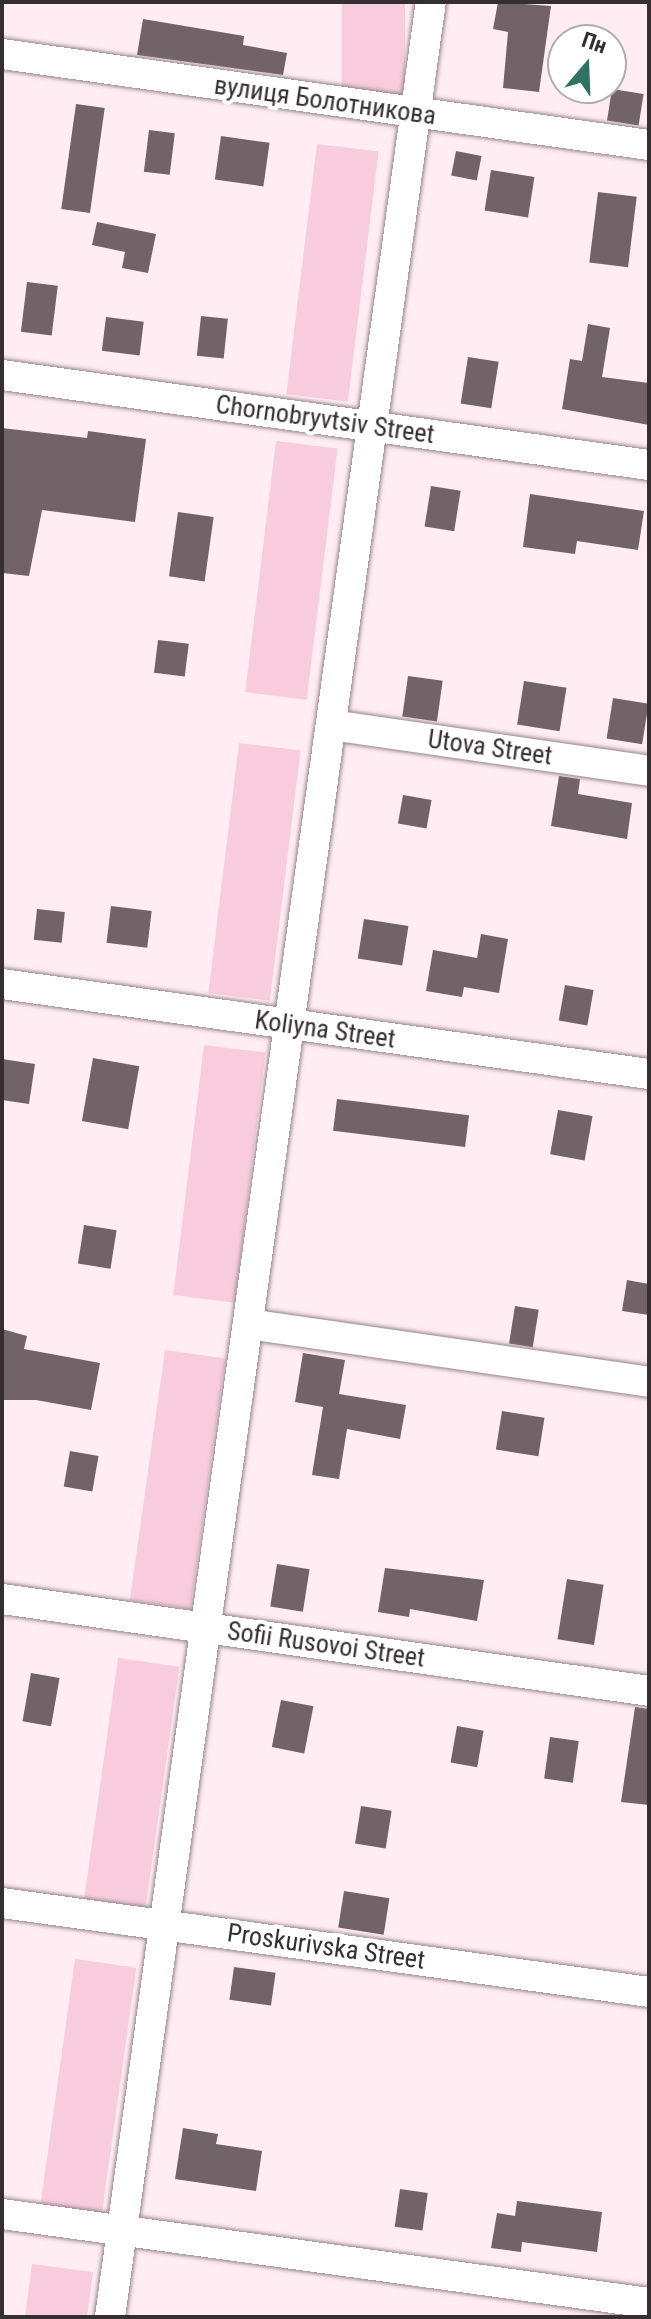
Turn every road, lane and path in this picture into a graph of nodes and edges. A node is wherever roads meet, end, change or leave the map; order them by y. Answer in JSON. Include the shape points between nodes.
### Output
{"nodes":[{"id":1,"x":431,"y":2,"type":"edge"},
{"id":2,"x":2,"y":54,"type":"edge"},
{"id":3,"x":415,"y":114,"type":"junction"},
{"id":4,"x":649,"y":145,"type":"edge"},
{"id":5,"x":2,"y":375,"type":"edge"},
{"id":6,"x":372,"y":427,"type":"junction"},
{"id":7,"x":649,"y":465,"type":"edge"},
{"id":8,"x":331,"y":725,"type":"junction"},
{"id":9,"x":649,"y":771,"type":"edge"},
{"id":10,"x":2,"y":984,"type":"edge"},
{"id":11,"x":289,"y":1025,"type":"junction"},
{"id":12,"x":649,"y":1074,"type":"edge"},
{"id":13,"x":248,"y":1324,"type":"junction"},
{"id":14,"x":649,"y":1382,"type":"edge"},
{"id":15,"x":2,"y":1599,"type":"edge"},
{"id":16,"x":206,"y":1628,"type":"junction"},
{"id":17,"x":649,"y":1691,"type":"edge"},
{"id":18,"x":2,"y":1903,"type":"edge"},
{"id":19,"x":165,"y":1925,"type":"junction"},
{"id":20,"x":649,"y":1992,"type":"edge"},
{"id":21,"x":2,"y":2214,"type":"edge"},
{"id":22,"x":122,"y":2231,"type":"junction"},
{"id":23,"x":649,"y":2303,"type":"edge"},
{"id":24,"x":110,"y":2317,"type":"edge"}],
"edges":[{"from":1,"to":3,"type":"street"},
{"from":2,"to":3,"type":"street","name":"вулиця Болотникова"},
{"from":3,"to":4,"type":"street","name":"вулиця Болотникова"},
{"from":3,"to":6,"type":"street"},
{"from":5,"to":6,"type":"street","name":"Chornobryvtsiv Street"},
{"from":6,"to":7,"type":"street","name":"Chornobryvtsiv Street"},
{"from":6,"to":8,"type":"street"},
{"from":8,"to":9,"type":"street","name":"Utova Street"},
{"from":8,"to":11,"type":"street"},
{"from":10,"to":11,"type":"street","name":"Koliyna Street"},
{"from":11,"to":12,"type":"street","name":"Koliyna Street"},
{"from":11,"to":13,"type":"street"},
{"from":13,"to":14,"type":"street"},
{"from":13,"to":16,"type":"street"},
{"from":15,"to":16,"type":"street","name":"Sofii Rusovoi Street"},
{"from":16,"to":17,"type":"street","name":"Sofii Rusovoi Street"},
{"from":16,"to":19,"type":"street"},
{"from":18,"to":19,"type":"street","name":"Proskurivska Street"},
{"from":19,"to":20,"type":"street","name":"Proskurivska Street"},
{"from":19,"to":22,"type":"street"},
{"from":21,"to":22,"type":"street"},
{"from":22,"to":23,"type":"street"},
{"from":22,"to":24,"type":"street"}]}
